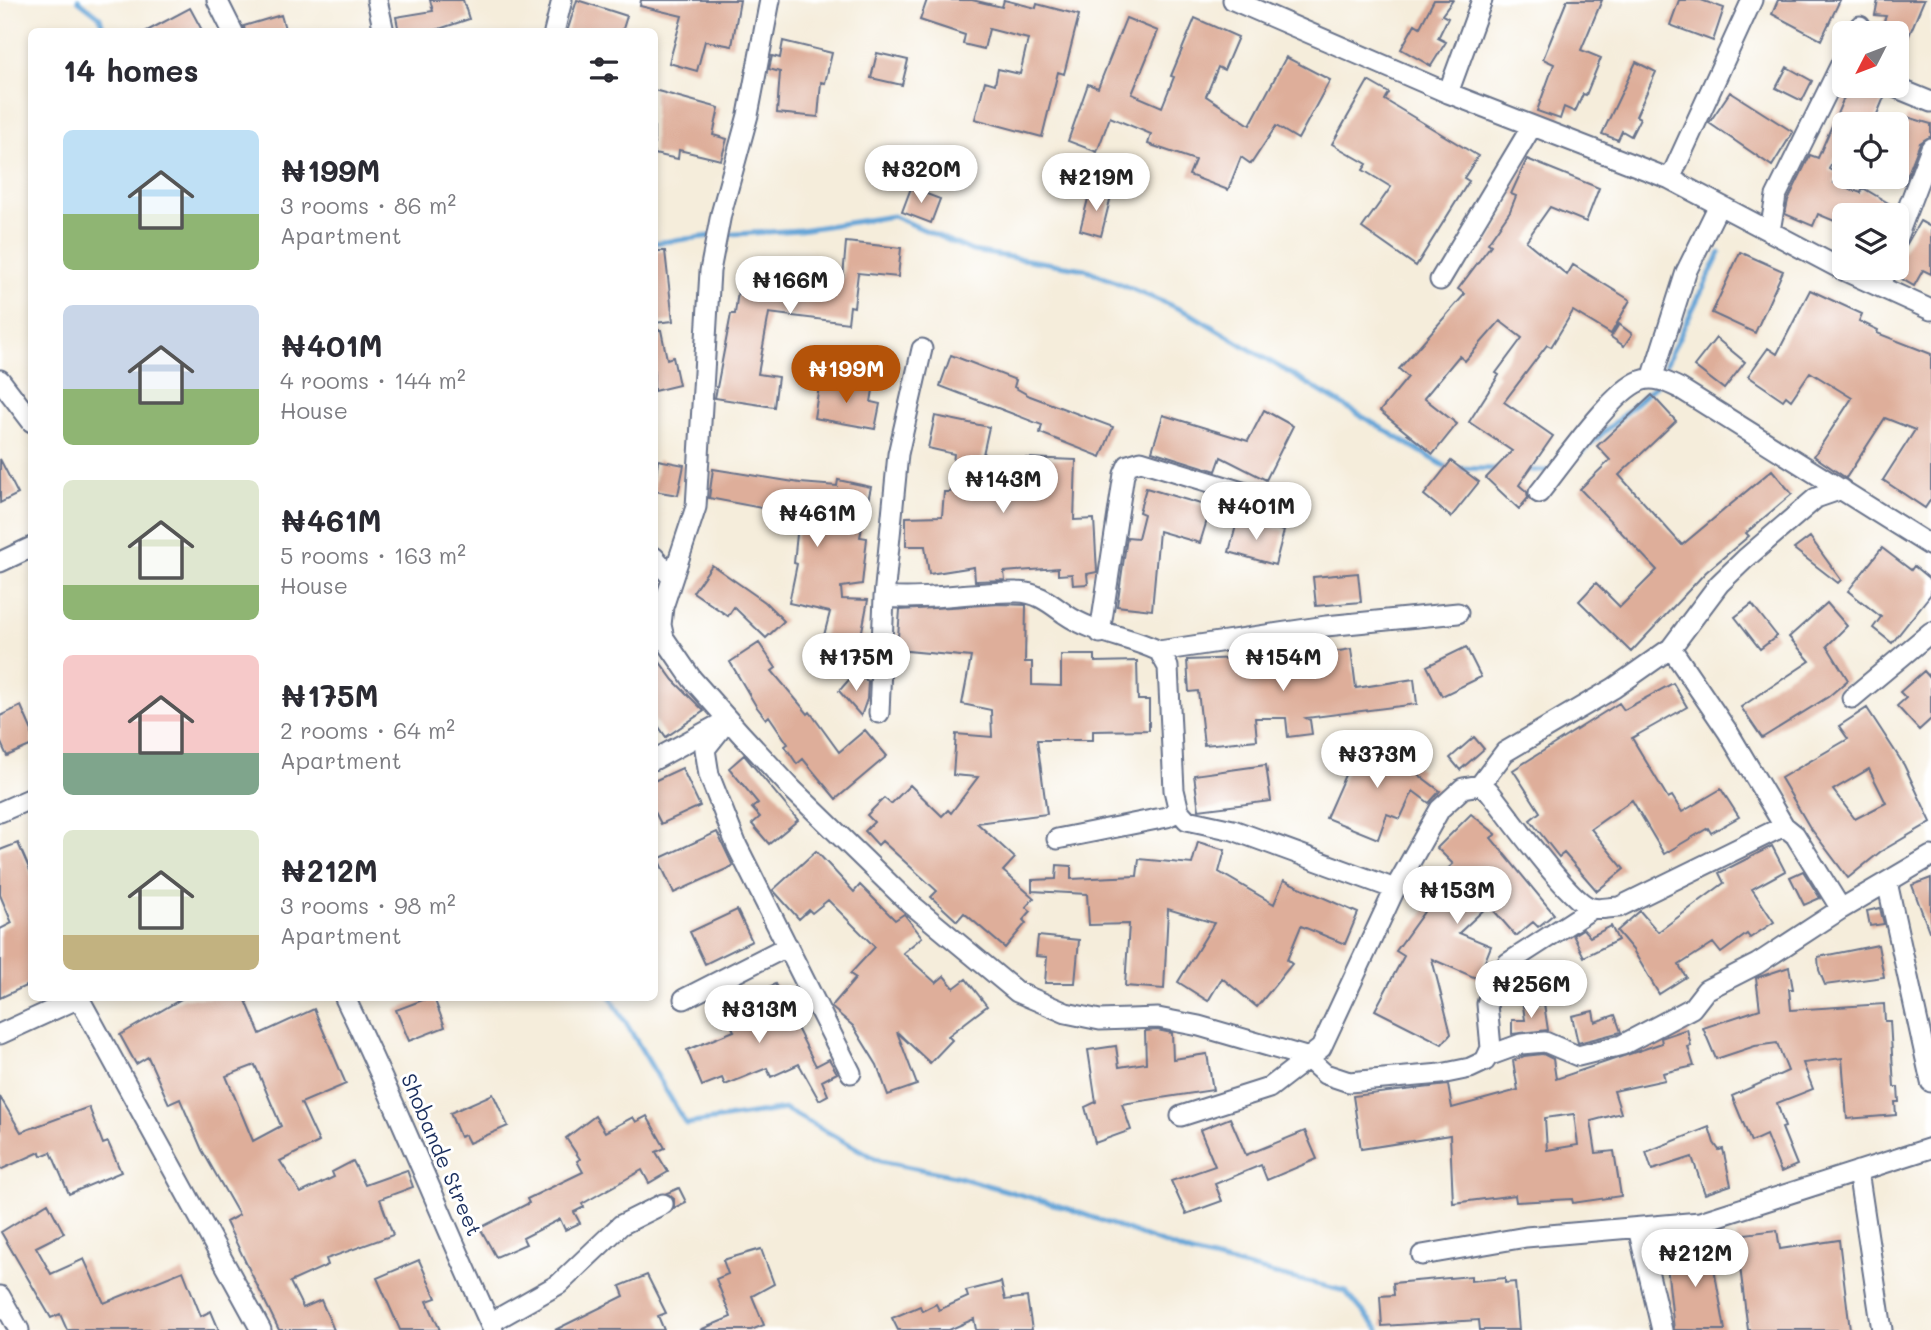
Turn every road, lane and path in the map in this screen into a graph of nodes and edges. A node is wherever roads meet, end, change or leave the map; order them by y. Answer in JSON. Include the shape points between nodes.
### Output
{"nodes":[{"id":1,"x":217,"y":0,"type":"edge"},
{"id":2,"x":377,"y":0,"type":"edge"},
{"id":3,"x":562,"y":0,"type":"edge"},
{"id":4,"x":770,"y":0,"type":"edge"},
{"id":5,"x":1233,"y":0,"type":"edge"},
{"id":6,"x":1482,"y":0,"type":"edge"},
{"id":7,"x":1752,"y":0,"type":"edge"},
{"id":8,"x":231,"y":28,"type":"edge"},
{"id":9,"x":383,"y":28,"type":"edge"},
{"id":10,"x":555,"y":28,"type":"edge"},
{"id":11,"x":1832,"y":85,"type":"edge"},
{"id":12,"x":1448,"y":93,"type":"junction"},
{"id":13,"x":1909,"y":93,"type":"edge"},
{"id":14,"x":1931,"y":102,"type":"edge"},
{"id":15,"x":1532,"y":126,"type":"junction"},
{"id":16,"x":1931,"y":148,"type":"edge"},
{"id":17,"x":1670,"y":179,"type":"junction"},
{"id":18,"x":1719,"y":205,"type":"junction"},
{"id":19,"x":1909,"y":206,"type":"edge"},
{"id":20,"x":1770,"y":231,"type":"junction"},
{"id":21,"x":1832,"y":256,"type":"edge"},
{"id":22,"x":1440,"y":280,"type":"dead end"},
{"id":23,"x":1888,"y":280,"type":"edge"},
{"id":24,"x":1931,"y":310,"type":"edge"},
{"id":25,"x":922,"y":349,"type":"dead end"},
{"id":26,"x":1652,"y":379,"type":"junction"},
{"id":27,"x":0,"y":380,"type":"edge"},
{"id":28,"x":28,"y":417,"type":"edge"},
{"id":29,"x":1842,"y":489,"type":"junction"},
{"id":30,"x":1539,"y":493,"type":"dead end"},
{"id":31,"x":1275,"y":502,"type":"dead end"},
{"id":32,"x":1931,"y":546,"type":"edge"},
{"id":33,"x":28,"y":549,"type":"edge"},
{"id":34,"x":0,"y":562,"type":"edge"},
{"id":35,"x":658,"y":562,"type":"edge"},
{"id":36,"x":672,"y":578,"type":"junction"},
{"id":37,"x":884,"y":597,"type":"junction"},
{"id":38,"x":1458,"y":613,"type":"dead end"},
{"id":39,"x":1931,"y":632,"type":"edge"},
{"id":40,"x":1100,"y":633,"type":"junction"},
{"id":41,"x":1671,"y":648,"type":"junction"},
{"id":42,"x":1159,"y":651,"type":"junction"},
{"id":43,"x":1852,"y":698,"type":"dead end"},
{"id":44,"x":879,"y":713,"type":"dead end"},
{"id":45,"x":728,"y":720,"type":"junction"},
{"id":46,"x":658,"y":758,"type":"edge"},
{"id":47,"x":1480,"y":785,"type":"junction"},
{"id":48,"x":28,"y":799,"type":"edge"},
{"id":49,"x":1179,"y":811,"type":"junction"},
{"id":50,"x":0,"y":812,"type":"edge"},
{"id":51,"x":1784,"y":826,"type":"junction"},
{"id":52,"x":1057,"y":839,"type":"dead end"},
{"id":53,"x":1931,"y":856,"type":"edge"},
{"id":54,"x":1887,"y":882,"type":"junction"},
{"id":55,"x":1395,"y":889,"type":"junction"},
{"id":56,"x":1593,"y":908,"type":"junction"},
{"id":57,"x":1841,"y":909,"type":"junction"},
{"id":58,"x":788,"y":946,"type":"junction"},
{"id":59,"x":684,"y":999,"type":"dead end"},
{"id":60,"x":72,"y":1001,"type":"edge"},
{"id":61,"x":81,"y":1001,"type":"edge"},
{"id":62,"x":346,"y":1001,"type":"edge"},
{"id":63,"x":0,"y":1034,"type":"edge"},
{"id":64,"x":1488,"y":1056,"type":"junction"},
{"id":65,"x":1306,"y":1057,"type":"junction"},
{"id":66,"x":851,"y":1073,"type":"dead end"},
{"id":67,"x":1931,"y":1082,"type":"edge"},
{"id":68,"x":1181,"y":1116,"type":"dead end"},
{"id":69,"x":1931,"y":1148,"type":"edge"},
{"id":70,"x":1858,"y":1171,"type":"junction"},
{"id":71,"x":663,"y":1204,"type":"dead end"},
{"id":72,"x":1638,"y":1228,"type":"junction"},
{"id":73,"x":1422,"y":1255,"type":"dead end"},
{"id":74,"x":0,"y":1296,"type":"edge"},
{"id":75,"x":492,"y":1326,"type":"edge"},
{"id":76,"x":19,"y":1330,"type":"edge"},
{"id":77,"x":261,"y":1330,"type":"edge"},
{"id":78,"x":1662,"y":1330,"type":"edge"},
{"id":79,"x":1882,"y":1330,"type":"edge"}],
"edges":[{"from":1,"to":8,"type":"street"},
{"from":2,"to":9,"type":"street"},
{"from":3,"to":10,"type":"street"},
{"from":4,"to":36,"type":"street","via":[[710,271],[695,507]]},
{"from":5,"to":12,"type":"street"},
{"from":6,"to":12,"type":"street"},
{"from":7,"to":17,"type":"street"},
{"from":11,"to":20,"type":"street","via":[[1776,196]]},
{"from":12,"to":15,"type":"street"},
{"from":13,"to":14,"type":"street"},
{"from":15,"to":17,"type":"street"},
{"from":15,"to":22,"type":"street"},
{"from":16,"to":19,"type":"street"},
{"from":17,"to":18,"type":"street"},
{"from":18,"to":20,"type":"street"},
{"from":18,"to":26,"type":"street","via":[[1686,272]]},
{"from":20,"to":21,"type":"street"},
{"from":23,"to":24,"type":"street"},
{"from":25,"to":37,"type":"street","via":[[898,454]]},
{"from":26,"to":29,"type":"street","via":[[1681,389]]},
{"from":26,"to":30,"type":"street","via":[[1640,381],[1611,405]]},
{"from":27,"to":28,"type":"street"},
{"from":29,"to":32,"type":"street"},
{"from":29,"to":41,"type":"street","via":[[1816,498],[1745,559],[1719,584]]},
{"from":31,"to":40,"type":"street","via":[[1141,461],[1128,464]]},
{"from":33,"to":34,"type":"street"},
{"from":35,"to":36,"type":"street"},
{"from":36,"to":45,"type":"street","via":[[663,607],[664,638]]},
{"from":37,"to":40,"type":"street","via":[[1020,592],[1050,602]]},
{"from":37,"to":44,"type":"street"},
{"from":38,"to":42,"type":"street","via":[[1326,626]]},
{"from":39,"to":43,"type":"street"},
{"from":40,"to":42,"type":"street"},
{"from":41,"to":47,"type":"street","via":[[1614,688],[1505,752]]},
{"from":41,"to":51,"type":"street"},
{"from":42,"to":49,"type":"street","via":[[1168,667]]},
{"from":45,"to":46,"type":"street"},
{"from":45,"to":58,"type":"street","via":[[705,750],[709,775],[737,846]]},
{"from":45,"to":65,"type":"street","via":[[906,900],[1017,992],[1066,1013],[1100,1020],[1168,1020]]},
{"from":47,"to":55,"type":"street","via":[[1463,788],[1440,809]]},
{"from":47,"to":56,"type":"street","via":[[1574,895]]},
{"from":48,"to":50,"type":"street"},
{"from":49,"to":52,"type":"street"},
{"from":49,"to":55,"type":"street","via":[[1187,820],[1233,830]]},
{"from":51,"to":56,"type":"street","via":[[1619,907]]},
{"from":51,"to":57,"type":"street","via":[[1795,835]]},
{"from":53,"to":54,"type":"street"},
{"from":54,"to":57,"type":"street"},
{"from":54,"to":67,"type":"street"},
{"from":55,"to":65,"type":"street","via":[[1321,1048]]},
{"from":56,"to":64,"type":"street","via":[[1508,963],[1493,983],[1487,1004],[1491,1028]]},
{"from":57,"to":64,"type":"street","via":[[1757,964],[1706,990],[1692,1008],[1622,1045],[1578,1056],[1545,1042],[1521,1044]]},
{"from":58,"to":59,"type":"street"},
{"from":58,"to":66,"type":"street"},
{"from":60,"to":63,"type":"street"},
{"from":61,"to":77,"type":"street"},
{"from":62,"to":75,"type":"street","name":"Shobande Street"},
{"from":64,"to":65,"type":"street","via":[[1470,1068],[1441,1074],[1349,1082],[1325,1074]]},
{"from":65,"to":68,"type":"street","via":[[1269,1088]]},
{"from":69,"to":70,"type":"street"},
{"from":70,"to":72,"type":"street","via":[[1713,1218]]},
{"from":70,"to":79,"type":"street"},
{"from":71,"to":75,"type":"street","via":[[621,1226],[559,1284]]},
{"from":72,"to":73,"type":"street","via":[[1526,1237]]},
{"from":72,"to":78,"type":"street"},
{"from":74,"to":76,"type":"street"}]}
